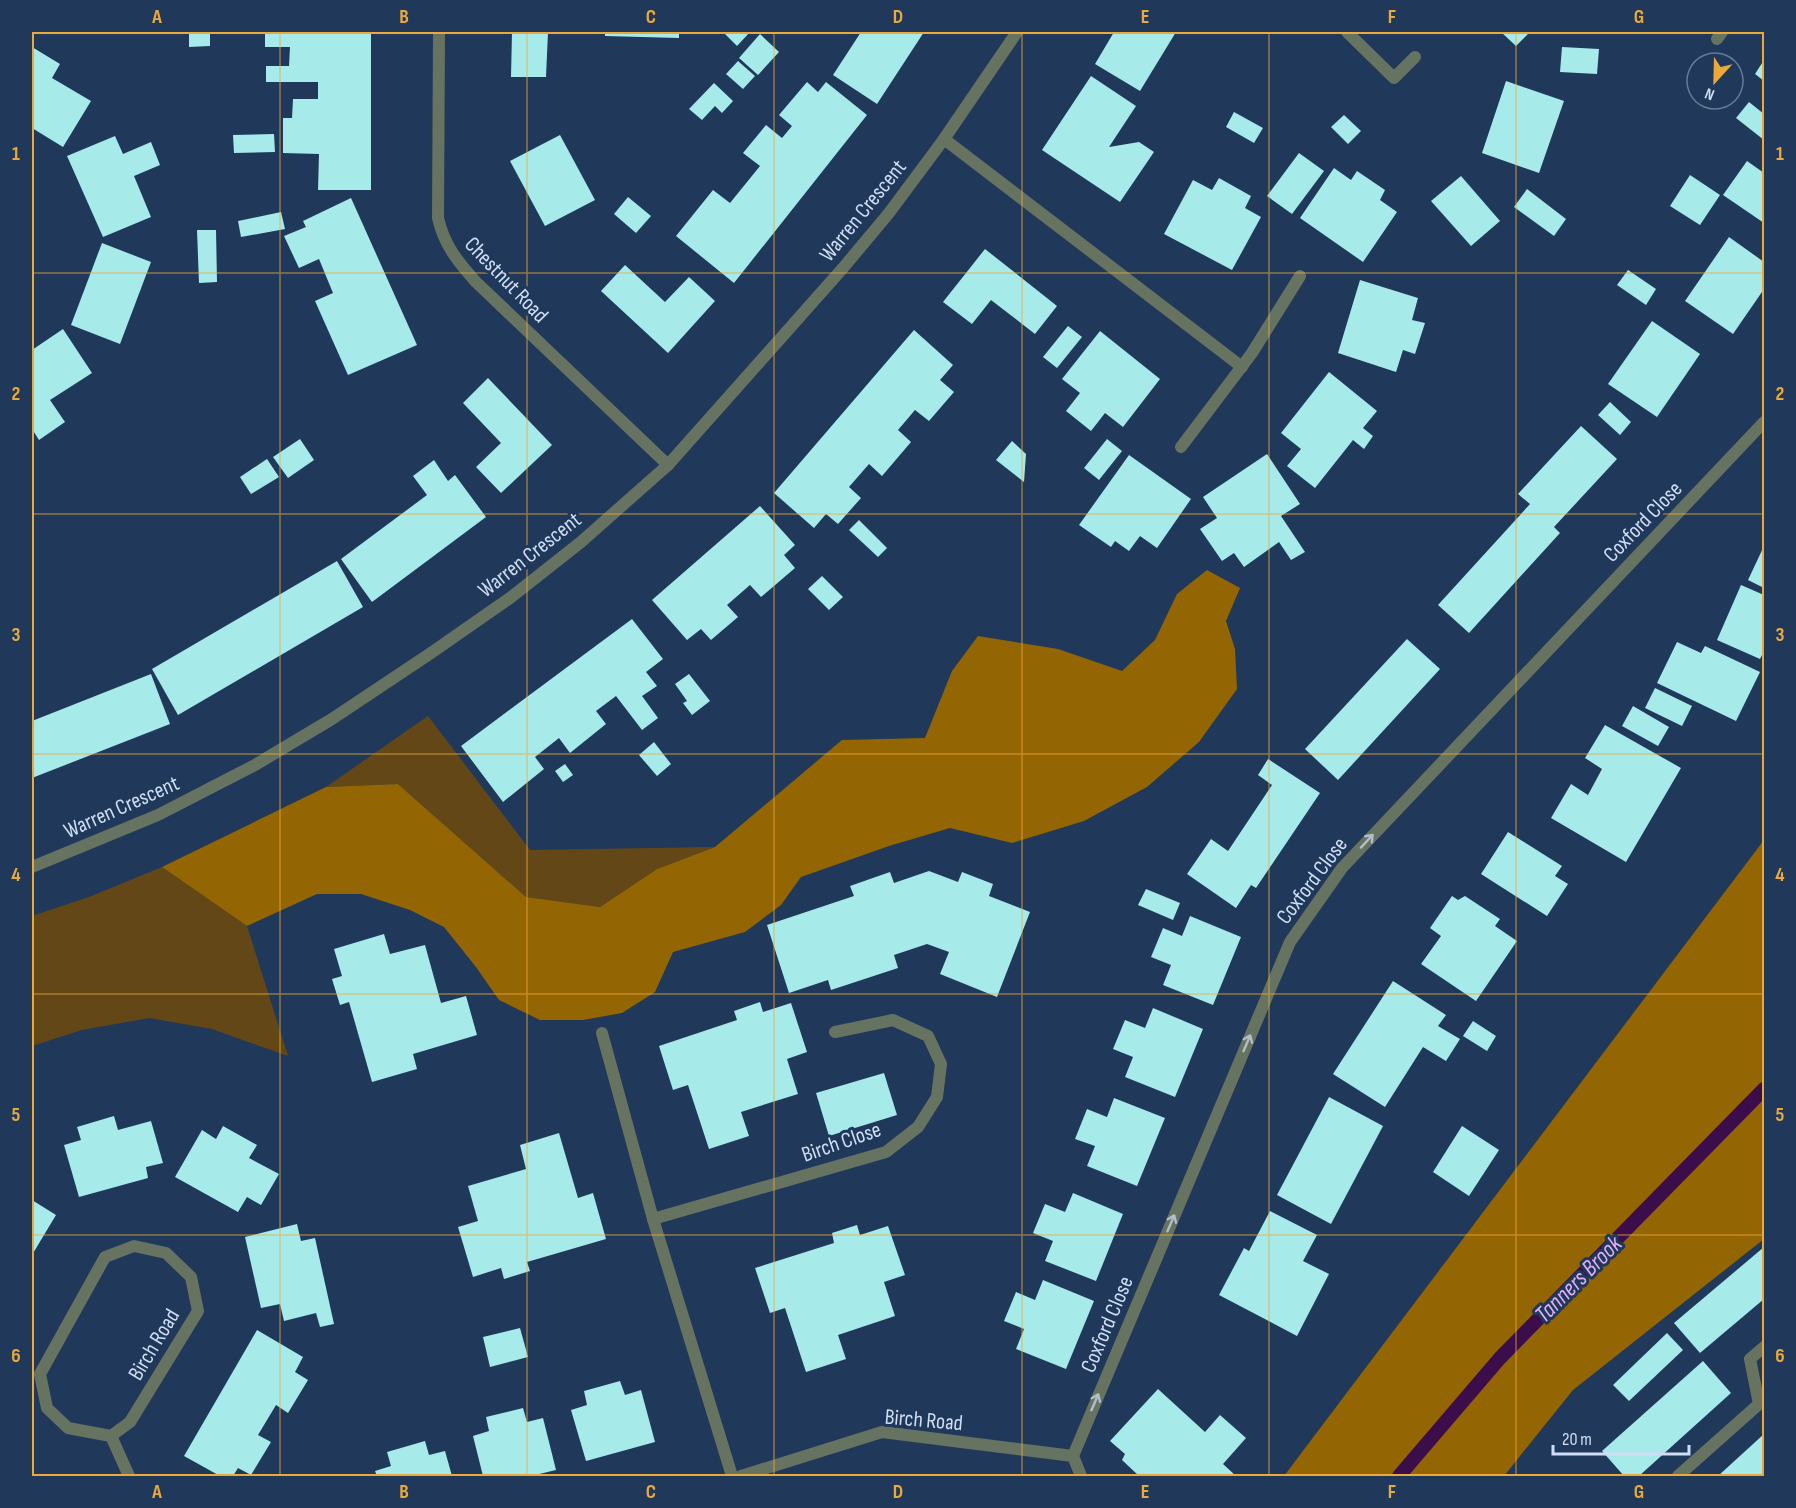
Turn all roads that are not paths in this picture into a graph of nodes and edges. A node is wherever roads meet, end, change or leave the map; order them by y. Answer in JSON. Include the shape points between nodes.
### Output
{"nodes":[{"id":1,"x":439,"y":32,"type":"edge"},
{"id":2,"x":1017,"y":32,"type":"edge"},
{"id":3,"x":1347,"y":32,"type":"edge"},
{"id":4,"x":1415,"y":57,"type":"dead end"},
{"id":5,"x":944,"y":139,"type":"junction"},
{"id":6,"x":1300,"y":276,"type":"dead end"},
{"id":7,"x":1242,"y":368,"type":"junction"},
{"id":8,"x":1764,"y":422,"type":"edge"},
{"id":9,"x":1181,"y":447,"type":"dead end"},
{"id":10,"x":668,"y":465,"type":"junction"},
{"id":11,"x":32,"y":867,"type":"edge"},
{"id":12,"x":835,"y":1032,"type":"dead end"},
{"id":13,"x":602,"y":1033,"type":"dead end"},
{"id":14,"x":653,"y":1219,"type":"junction"},
{"id":15,"x":1764,"y":1347,"type":"edge"},
{"id":16,"x":111,"y":1436,"type":"junction"},
{"id":17,"x":1073,"y":1456,"type":"junction"},
{"id":18,"x":129,"y":1476,"type":"edge"},
{"id":19,"x":732,"y":1476,"type":"edge"},
{"id":20,"x":741,"y":1476,"type":"edge"},
{"id":21,"x":1081,"y":1476,"type":"edge"},
{"id":22,"x":1678,"y":1476,"type":"edge"}],
"edges":[{"from":1,"to":10,"type":"street","name":"Chestnut Road","via":[[438,218],[448,247],[476,282]]},
{"from":2,"to":5,"type":"street","name":"Warren Crescent"},
{"from":3,"to":4,"type":"street","via":[[1394,78]]},
{"from":5,"to":7,"type":"street"},
{"from":5,"to":10,"type":"street","name":"Warren Crescent","via":[[843,268]]},
{"from":6,"to":7,"type":"street"},
{"from":7,"to":9,"type":"street"},
{"from":17,"to":8,"type":"street","name":"Coxford Close","one_way":true,"via":[[1290,942],[1342,868]]},
{"from":10,"to":11,"type":"street","name":"Warren Crescent","via":[[581,543],[510,598],[332,719],[255,765],[158,815]]},
{"from":12,"to":14,"type":"street","name":"Birch Close","via":[[893,1020],[928,1036],[941,1064],[940,1075],[937,1097],[918,1127],[886,1152]]},
{"from":13,"to":14,"type":"street"},
{"from":14,"to":19,"type":"street"},
{"from":15,"to":22,"type":"street","via":[[1750,1359],[1760,1404]]},
{"from":16,"to":16,"type":"street","name":"Birch Road","via":[[68,1428],[47,1408],[40,1374],[105,1257],[134,1246],[166,1253],[191,1277],[198,1311],[130,1422]]},
{"from":16,"to":18,"type":"street"},
{"from":17,"to":20,"type":"street","name":"Birch Road","via":[[882,1432]]},
{"from":17,"to":21,"type":"street"}]}
